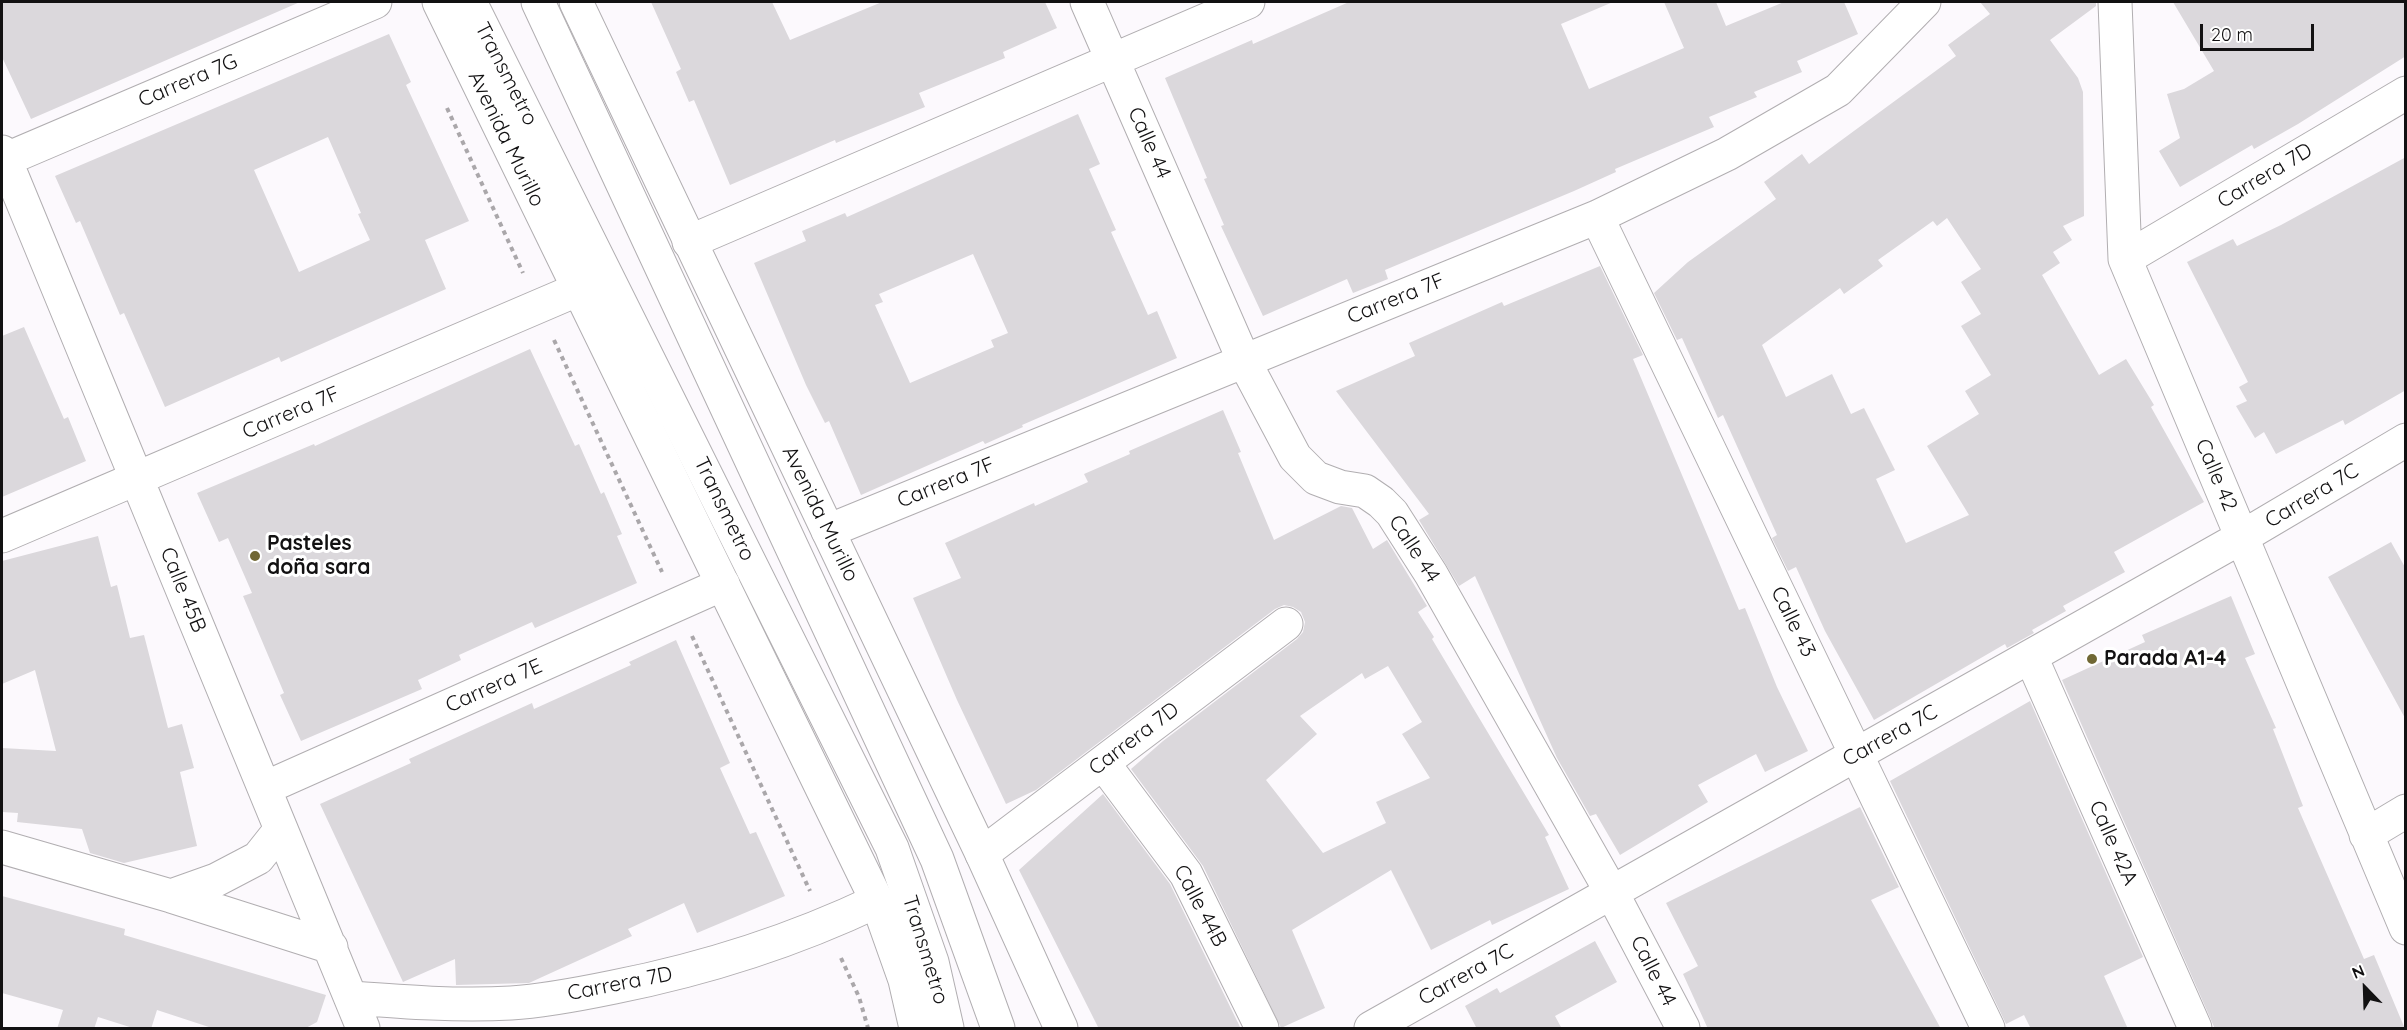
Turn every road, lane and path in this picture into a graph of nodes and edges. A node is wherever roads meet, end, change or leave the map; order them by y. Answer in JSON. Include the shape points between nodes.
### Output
{"nodes":[{"id":1,"x":375,"y":2,"type":"edge"},
{"id":2,"x":440,"y":2,"type":"edge"},
{"id":3,"x":470,"y":2,"type":"edge"},
{"id":4,"x":538,"y":2,"type":"edge"},
{"id":5,"x":576,"y":2,"type":"edge"},
{"id":6,"x":1087,"y":2,"type":"edge"},
{"id":7,"x":1248,"y":2,"type":"edge"},
{"id":8,"x":1924,"y":2,"type":"edge"},
{"id":9,"x":2115,"y":2,"type":"edge"},
{"id":10,"x":1113,"y":60,"type":"junction"},
{"id":11,"x":2406,"y":93,"type":"edge"},
{"id":12,"x":447,"y":107,"type":"dead end"},
{"id":13,"x":2,"y":157,"type":"edge"},
{"id":14,"x":1597,"y":217,"type":"junction"},
{"id":15,"x":689,"y":242,"type":"junction"},
{"id":16,"x":2125,"y":259,"type":"junction"},
{"id":17,"x":579,"y":289,"type":"junction"},
{"id":18,"x":539,"y":308,"type":"junction"},
{"id":19,"x":1244,"y":361,"type":"junction"},
{"id":20,"x":2406,"y":440,"type":"edge"},
{"id":21,"x":137,"y":479,"type":"junction"},
{"id":22,"x":828,"y":531,"type":"junction"},
{"id":23,"x":2,"y":536,"type":"edge"},
{"id":24,"x":2242,"y":537,"type":"junction"},
{"id":25,"x":723,"y":584,"type":"junction"},
{"id":26,"x":677,"y":605,"type":"junction"},
{"id":27,"x":1286,"y":624,"type":"dead end"},
{"id":28,"x":2031,"y":657,"type":"junction"},
{"id":29,"x":1857,"y":754,"type":"junction"},
{"id":30,"x":1103,"y":763,"type":"junction"},
{"id":31,"x":264,"y":788,"type":"junction"},
{"id":32,"x":2406,"y":811,"type":"edge"},
{"id":33,"x":282,"y":830,"type":"junction"},
{"id":34,"x":2366,"y":835,"type":"junction"},
{"id":35,"x":2,"y":847,"type":"edge"},
{"id":36,"x":982,"y":854,"type":"junction"},
{"id":37,"x":1612,"y":893,"type":"junction"},
{"id":38,"x":171,"y":896,"type":"junction"},
{"id":39,"x":877,"y":901,"type":"junction"},
{"id":40,"x":826,"y":926,"type":"junction"},
{"id":41,"x":2406,"y":928,"type":"edge"},
{"id":42,"x":331,"y":947,"type":"junction"},
{"id":43,"x":352,"y":998,"type":"junction"},
{"id":44,"x":363,"y":1029,"type":"edge"},
{"id":45,"x":868,"y":1029,"type":"edge"},
{"id":46,"x":916,"y":1029,"type":"edge"},
{"id":47,"x":947,"y":1029,"type":"edge"},
{"id":48,"x":998,"y":1029,"type":"edge"},
{"id":49,"x":1060,"y":1029,"type":"edge"},
{"id":50,"x":1262,"y":1029,"type":"edge"},
{"id":51,"x":1371,"y":1029,"type":"edge"},
{"id":52,"x":1683,"y":1029,"type":"edge"},
{"id":53,"x":1988,"y":1029,"type":"edge"},
{"id":54,"x":2195,"y":1029,"type":"edge"}],
"edges":[{"from":1,"to":13,"type":"street","name":"Carrera 7G"},
{"from":2,"to":17,"type":"street","name":"Avenida Murillo"},
{"from":3,"to":47,"type":"street","name":"Transmetro","via":[[892,848],[932,962]]},
{"from":4,"to":48,"type":"street","name":"Transmetro","via":[[937,859]]},
{"from":5,"to":15,"type":"street","name":"Avenida Murillo"},
{"from":6,"to":10,"type":"street","name":"Calle 44"},
{"from":7,"to":10,"type":"street"},
{"from":8,"to":14,"type":"street","name":"Carrera 7F","via":[[1838,90],[1727,154]]},
{"from":9,"to":16,"type":"street","name":"Calle 42"},
{"from":10,"to":15,"type":"street"},
{"from":10,"to":19,"type":"street","name":"Calle 44"},
{"from":11,"to":16,"type":"street","name":"Carrera 7D"},
{"from":12,"to":18,"type":"path"},
{"from":13,"to":21,"type":"street","name":"Calle 45B"},
{"from":14,"to":19,"type":"street","name":"Carrera 7F"},
{"from":14,"to":29,"type":"street","name":"Calle 43"},
{"from":15,"to":22,"type":"street","name":"Avenida Murillo"},
{"from":16,"to":24,"type":"street","name":"Calle 42"},
{"from":17,"to":18,"type":"street","name":"Carrera 7F"},
{"from":17,"to":25,"type":"street","name":"Avenida Murillo"},
{"from":18,"to":21,"type":"street","name":"Carrera 7F"},
{"from":18,"to":26,"type":"path"},
{"from":19,"to":22,"type":"street","name":"Carrera 7F"},
{"from":19,"to":37,"type":"street","name":"Calle 44","via":[[1295,457],[1316,478],[1365,491],[1396,519]]},
{"from":20,"to":24,"type":"street","name":"Carrera 7C"},
{"from":21,"to":23,"type":"street","name":"Carrera 7F"},
{"from":21,"to":31,"type":"street","name":"Calle 45B"},
{"from":22,"to":36,"type":"street","name":"Avenida Murillo"},
{"from":24,"to":28,"type":"street","name":"Carrera 7C"},
{"from":24,"to":34,"type":"street","name":"Calle 42"},
{"from":25,"to":26,"type":"street","name":"Carrera 7E"},
{"from":25,"to":39,"type":"street","name":"Avenida Murillo"},
{"from":26,"to":31,"type":"street","name":"Carrera 7E"},
{"from":26,"to":40,"type":"path"},
{"from":27,"to":30,"type":"street","name":"Carrera 7D"},
{"from":28,"to":29,"type":"street","name":"Carrera 7C"},
{"from":28,"to":54,"type":"street","name":"Calle 42A"},
{"from":29,"to":37,"type":"street","name":"Carrera 7C"},
{"from":29,"to":53,"type":"street","name":"Calle 43"},
{"from":30,"to":36,"type":"street","name":"Carrera 7D"},
{"from":30,"to":50,"type":"street","name":"Calle 44B","via":[[1186,874]]},
{"from":31,"to":33,"type":"street","name":"Calle 45B"},
{"from":32,"to":34,"type":"street"},
{"from":33,"to":38,"type":"street","via":[[258,858],[216,880]]},
{"from":33,"to":42,"type":"street","name":"Calle 45B"},
{"from":34,"to":41,"type":"street","name":"Calle 42"},
{"from":35,"to":38,"type":"street"},
{"from":36,"to":49,"type":"street","name":"Avenida Murillo"},
{"from":37,"to":51,"type":"street","name":"Carrera 7C"},
{"from":37,"to":52,"type":"street","name":"Calle 44"},
{"from":38,"to":42,"type":"street"},
{"from":39,"to":40,"type":"street","name":"Carrera 7D"},
{"from":39,"to":46,"type":"street","name":"Avenida Murillo","via":[[905,980]]},
{"from":40,"to":43,"type":"street","name":"Carrera 7D","via":[[658,978],[582,993],[512,1003],[434,1004]]},
{"from":40,"to":45,"type":"path","via":[[859,997]]},
{"from":42,"to":43,"type":"street","name":"Calle 45B"},
{"from":43,"to":44,"type":"street","name":"Calle 45B"}]}
